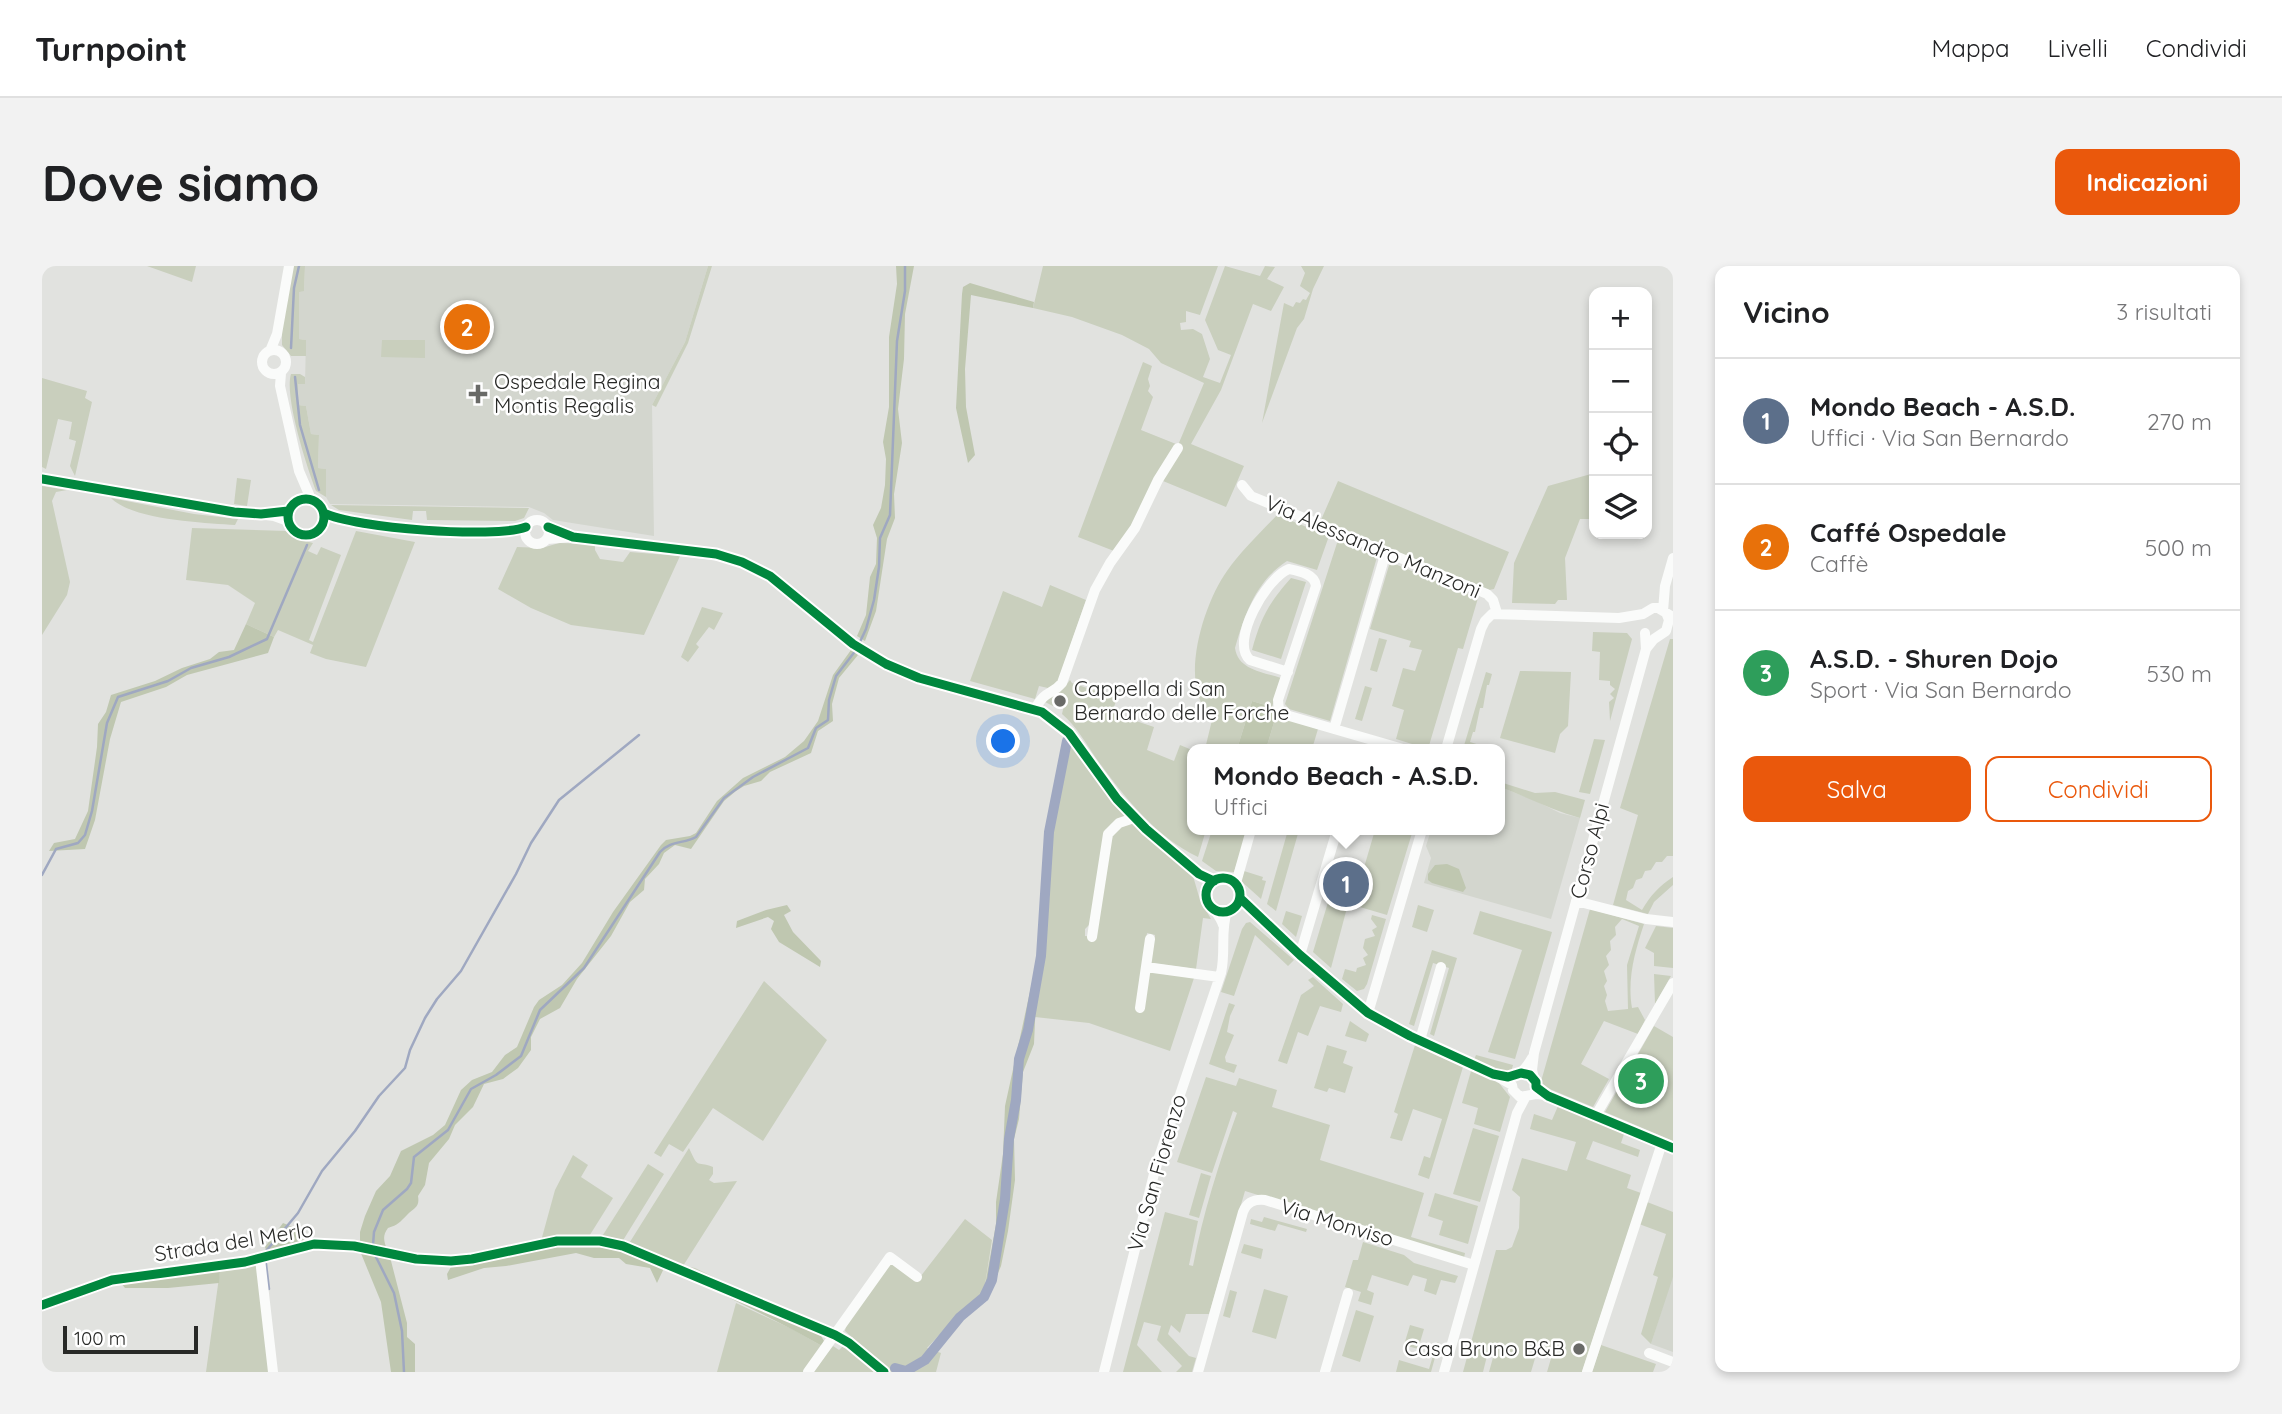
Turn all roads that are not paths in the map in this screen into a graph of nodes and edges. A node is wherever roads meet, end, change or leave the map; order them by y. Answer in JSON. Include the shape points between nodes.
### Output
{"nodes":[{"id":1,"x":289,"y":266,"type":"edge"},
{"id":2,"x":276,"y":352,"type":"junction"},
{"id":3,"x":276,"y":373,"type":"junction"},
{"id":4,"x":1178,"y":448,"type":"dead end"},
{"id":5,"x":299,"y":471,"type":"junction"},
{"id":6,"x":42,"y":479,"type":"edge"},
{"id":7,"x":1242,"y":485,"type":"dead end"},
{"id":8,"x":311,"y":499,"type":"junction"},
{"id":9,"x":296,"y":501,"type":"junction"},
{"id":10,"x":288,"y":516,"type":"junction"},
{"id":11,"x":323,"y":519,"type":"junction"},
{"id":12,"x":548,"y":527,"type":"junction"},
{"id":13,"x":525,"y":532,"type":"junction"},
{"id":14,"x":573,"y":537,"type":"junction"},
{"id":15,"x":547,"y":539,"type":"junction"},
{"id":16,"x":1386,"y":552,"type":"junction"},
{"id":17,"x":1673,"y":558,"type":"edge"},
{"id":18,"x":1494,"y":614,"type":"junction"},
{"id":19,"x":1655,"y":617,"type":"edge"},
{"id":20,"x":1666,"y":632,"type":"edge"},
{"id":21,"x":1646,"y":649,"type":"junction"},
{"id":22,"x":1287,"y":672,"type":"junction"},
{"id":23,"x":1035,"y":709,"type":"junction"},
{"id":24,"x":1334,"y":729,"type":"junction"},
{"id":25,"x":1386,"y":744,"type":"edge"},
{"id":26,"x":1447,"y":744,"type":"edge"},
{"id":27,"x":1135,"y":818,"type":"junction"},
{"id":28,"x":1250,"y":835,"type":"edge"},
{"id":29,"x":1336,"y":835,"type":"edge"},
{"id":30,"x":1421,"y":835,"type":"edge"},
{"id":31,"x":1233,"y":881,"type":"junction"},
{"id":32,"x":1211,"y":885,"type":"junction"},
{"id":33,"x":1576,"y":901,"type":"junction"},
{"id":34,"x":1229,"y":906,"type":"junction"},
{"id":35,"x":1673,"y":922,"type":"edge"},
{"id":36,"x":1092,"y":937,"type":"dead end"},
{"id":37,"x":1150,"y":939,"type":"dead end"},
{"id":38,"x":1300,"y":955,"type":"junction"},
{"id":39,"x":1146,"y":967,"type":"junction"},
{"id":40,"x":1441,"y":967,"type":"dead end"},
{"id":41,"x":1219,"y":977,"type":"junction"},
{"id":42,"x":1673,"y":983,"type":"edge"},
{"id":43,"x":1140,"y":1008,"type":"dead end"},
{"id":44,"x":1368,"y":1013,"type":"junction"},
{"id":45,"x":1420,"y":1040,"type":"junction"},
{"id":46,"x":1524,"y":1086,"type":"junction"},
{"id":47,"x":1597,"y":1115,"type":"junction"},
{"id":48,"x":1662,"y":1143,"type":"junction"},
{"id":49,"x":1673,"y":1148,"type":"edge"},
{"id":50,"x":260,"y":1259,"type":"junction"},
{"id":51,"x":1474,"y":1265,"type":"junction"},
{"id":52,"x":917,"y":1278,"type":"dead end"},
{"id":53,"x":1348,"y":1293,"type":"dead end"},
{"id":54,"x":42,"y":1305,"type":"edge"},
{"id":55,"x":835,"y":1335,"type":"junction"},
{"id":56,"x":1649,"y":1353,"type":"dead end"},
{"id":57,"x":1673,"y":1362,"type":"edge"},
{"id":58,"x":273,"y":1372,"type":"edge"},
{"id":59,"x":808,"y":1372,"type":"edge"},
{"id":60,"x":884,"y":1372,"type":"edge"},
{"id":61,"x":1104,"y":1372,"type":"edge"},
{"id":62,"x":1198,"y":1372,"type":"edge"},
{"id":63,"x":1325,"y":1372,"type":"edge"},
{"id":64,"x":1444,"y":1372,"type":"edge"},
{"id":65,"x":1587,"y":1372,"type":"edge"}],
"edges":[{"from":1,"to":2,"type":"street"},
{"from":2,"to":3,"type":"street","via":[[287,362]]},
{"from":2,"to":3,"type":"street","via":[[262,363],[267,372]]},
{"from":3,"to":5,"type":"street"},
{"from":4,"to":23,"type":"street","via":[[1095,590],[1062,683],[1045,693]]},
{"from":5,"to":8,"type":"street"},
{"from":5,"to":9,"type":"street"},
{"from":6,"to":10,"type":"street","via":[[225,511]]},
{"from":7,"to":16,"type":"street","name":"Via Alessandro Manzoni","via":[[1251,496]]},
{"from":8,"to":9,"type":"street"},
{"from":8,"to":11,"type":"street","via":[[319,504]]},
{"from":9,"to":10,"type":"street"},
{"from":10,"to":11,"type":"street","via":[[291,528],[304,535],[318,531]]},
{"from":11,"to":13,"type":"street","via":[[421,530]]},
{"from":12,"to":13,"type":"street","via":[[536,520]]},
{"from":12,"to":14,"type":"street"},
{"from":12,"to":15,"type":"street"},
{"from":13,"to":15,"type":"street","via":[[528,540],[537,544]]},
{"from":14,"to":15,"type":"street"},
{"from":14,"to":23,"type":"street","via":[[716,554],[742,562],[778,582],[886,664],[919,678]]},
{"from":16,"to":18,"type":"street","name":"Via Alessandro Manzoni","via":[[1487,594],[1493,600]]},
{"from":16,"to":24,"type":"street"},
{"from":17,"to":19,"type":"street"},
{"from":18,"to":19,"type":"street","name":"Via Alessandro Manzoni"},
{"from":18,"to":26,"type":"street","via":[[1481,629]]},
{"from":19,"to":20,"type":"street","name":"Via Alessandro Manzoni"},
{"from":19,"to":20,"type":"street","via":[[1669,620]]},
{"from":19,"to":21,"type":"street","name":"Corso Alpi"},
{"from":20,"to":21,"type":"street","name":"Corso Alpi"},
{"from":21,"to":33,"type":"street","name":"Corso Alpi"},
{"from":22,"to":22,"type":"street","via":[[1316,582],[1289,569],[1261,596],[1243,648],[1250,660]]},
{"from":22,"to":24,"type":"street","via":[[1279,710]]},
{"from":23,"to":27,"type":"street","via":[[1069,733]]},
{"from":24,"to":25,"type":"street"},
{"from":27,"to":32,"type":"street"},
{"from":27,"to":36,"type":"street","via":[[1118,824],[1108,834]]},
{"from":28,"to":31,"type":"street"},
{"from":29,"to":38,"type":"street"},
{"from":30,"to":44,"type":"street"},
{"from":31,"to":32,"type":"street"},
{"from":31,"to":34,"type":"street","via":[[1240,890]]},
{"from":32,"to":34,"type":"street","via":[[1208,901]]},
{"from":33,"to":35,"type":"street"},
{"from":33,"to":46,"type":"street","name":"Corso Alpi"},
{"from":34,"to":38,"type":"street","via":[[1255,914]]},
{"from":34,"to":41,"type":"street","name":"Via San Fiorenzo"},
{"from":37,"to":39,"type":"street"},
{"from":38,"to":44,"type":"street"},
{"from":39,"to":41,"type":"street"},
{"from":39,"to":43,"type":"street"},
{"from":40,"to":45,"type":"street"},
{"from":41,"to":61,"type":"street","name":"Via San Fiorenzo","via":[[1156,1166]]},
{"from":42,"to":47,"type":"street"},
{"from":44,"to":45,"type":"street"},
{"from":45,"to":46,"type":"street"},
{"from":46,"to":47,"type":"street"},
{"from":46,"to":51,"type":"street","name":"Corso Alpi"},
{"from":47,"to":48,"type":"street"},
{"from":48,"to":49,"type":"street"},
{"from":48,"to":65,"type":"street"},
{"from":50,"to":54,"type":"street","name":"Strada del Merlo","via":[[112,1280]]},
{"from":50,"to":55,"type":"street","name":"Strada del Merlo","via":[[314,1244],[451,1261],[551,1241],[616,1243]]},
{"from":50,"to":58,"type":"street"},
{"from":51,"to":62,"type":"street","name":"Via Monviso","via":[[1255,1200],[1243,1212]]},
{"from":51,"to":64,"type":"street","name":"Corso Alpi"},
{"from":52,"to":55,"type":"street","via":[[890,1257]]},
{"from":53,"to":63,"type":"street"},
{"from":55,"to":59,"type":"street"},
{"from":55,"to":60,"type":"street","name":"Strada del Merlo"},
{"from":56,"to":57,"type":"street"}]}
